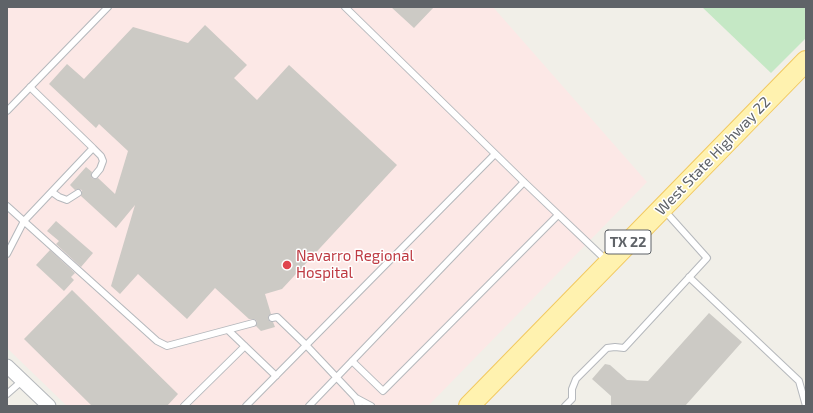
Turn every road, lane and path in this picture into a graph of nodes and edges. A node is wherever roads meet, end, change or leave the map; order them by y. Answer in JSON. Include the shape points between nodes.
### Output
{"nodes":[{"id":1,"x":108,"y":7,"type":"edge"},
{"id":2,"x":345,"y":7,"type":"edge"},
{"id":3,"x":806,"y":61,"type":"edge"},
{"id":4,"x":30,"y":87,"type":"junction"},
{"id":5,"x":7,"y":110,"type":"edge"},
{"id":6,"x":93,"y":148,"type":"junction"},
{"id":7,"x":495,"y":154,"type":"junction"},
{"id":8,"x":95,"y":175,"type":"dead end"},
{"id":9,"x":524,"y":182,"type":"junction"},
{"id":10,"x":52,"y":192,"type":"junction"},
{"id":11,"x":78,"y":193,"type":"dead end"},
{"id":12,"x":7,"y":206,"type":"edge"},
{"id":13,"x":662,"y":208,"type":"junction"},
{"id":14,"x":558,"y":215,"type":"junction"},
{"id":15,"x":24,"y":221,"type":"junction"},
{"id":16,"x":7,"y":254,"type":"edge"},
{"id":17,"x":608,"y":263,"type":"junction"},
{"id":18,"x":689,"y":277,"type":"junction"},
{"id":19,"x":272,"y":318,"type":"dead end"},
{"id":20,"x":253,"y":323,"type":"dead end"},
{"id":21,"x":228,"y":330,"type":"junction"},
{"id":22,"x":306,"y":345,"type":"junction"},
{"id":23,"x":245,"y":346,"type":"junction"},
{"id":24,"x":352,"y":361,"type":"junction"},
{"id":25,"x":7,"y":366,"type":"edge"},
{"id":26,"x":276,"y":376,"type":"junction"},
{"id":27,"x":337,"y":377,"type":"junction"},
{"id":28,"x":22,"y":380,"type":"junction"},
{"id":29,"x":7,"y":394,"type":"edge"},
{"id":30,"x":356,"y":398,"type":"junction"},
{"id":31,"x":49,"y":406,"type":"edge"},
{"id":32,"x":184,"y":406,"type":"edge"},
{"id":33,"x":246,"y":406,"type":"edge"},
{"id":34,"x":309,"y":406,"type":"edge"},
{"id":35,"x":359,"y":406,"type":"edge"},
{"id":36,"x":371,"y":406,"type":"edge"},
{"id":37,"x":469,"y":406,"type":"edge"},
{"id":38,"x":564,"y":406,"type":"edge"},
{"id":39,"x":806,"y":406,"type":"edge"}],
"edges":[{"from":1,"to":4,"type":"lane"},
{"from":2,"to":7,"type":"lane"},
{"from":3,"to":13,"type":"main road","name":"West State Highway 22","number":"TX 22"},
{"from":4,"to":5,"type":"lane"},
{"from":4,"to":6,"type":"lane"},
{"from":6,"to":8,"type":"lane","via":[[103,161]]},
{"from":6,"to":10,"type":"lane"},
{"from":7,"to":9,"type":"lane"},
{"from":7,"to":22,"type":"lane"},
{"from":9,"to":14,"type":"lane"},
{"from":9,"to":24,"type":"lane"},
{"from":10,"to":11,"type":"lane","via":[[67,200]]},
{"from":10,"to":15,"type":"lane"},
{"from":12,"to":15,"type":"lane"},
{"from":13,"to":17,"type":"main road","name":"West State Highway 22","number":"TX 22"},
{"from":13,"to":18,"type":"lane","via":[[707,258]]},
{"from":14,"to":17,"type":"lane"},
{"from":14,"to":24,"type":"lane","via":[[383,391]]},
{"from":15,"to":16,"type":"lane"},
{"from":15,"to":21,"type":"lane","via":[[157,341],[166,346]]},
{"from":17,"to":37,"type":"main road","name":"West State Highway 22","number":"TX 22"},
{"from":18,"to":38,"type":"lane","via":[[624,348],[607,348],[576,379],[572,399]]},
{"from":18,"to":39,"type":"lane","via":[[799,381]]},
{"from":19,"to":22,"type":"lane","via":[[277,317]]},
{"from":20,"to":21,"type":"lane"},
{"from":21,"to":23,"type":"lane"},
{"from":22,"to":26,"type":"lane"},
{"from":22,"to":27,"type":"lane"},
{"from":23,"to":26,"type":"lane"},
{"from":23,"to":32,"type":"lane"},
{"from":24,"to":27,"type":"lane"},
{"from":25,"to":28,"type":"street"},
{"from":26,"to":33,"type":"lane"},
{"from":27,"to":30,"type":"lane"},
{"from":27,"to":34,"type":"lane"},
{"from":28,"to":29,"type":"lane"},
{"from":28,"to":31,"type":"street"},
{"from":30,"to":35,"type":"lane"},
{"from":30,"to":36,"type":"lane"}]}
